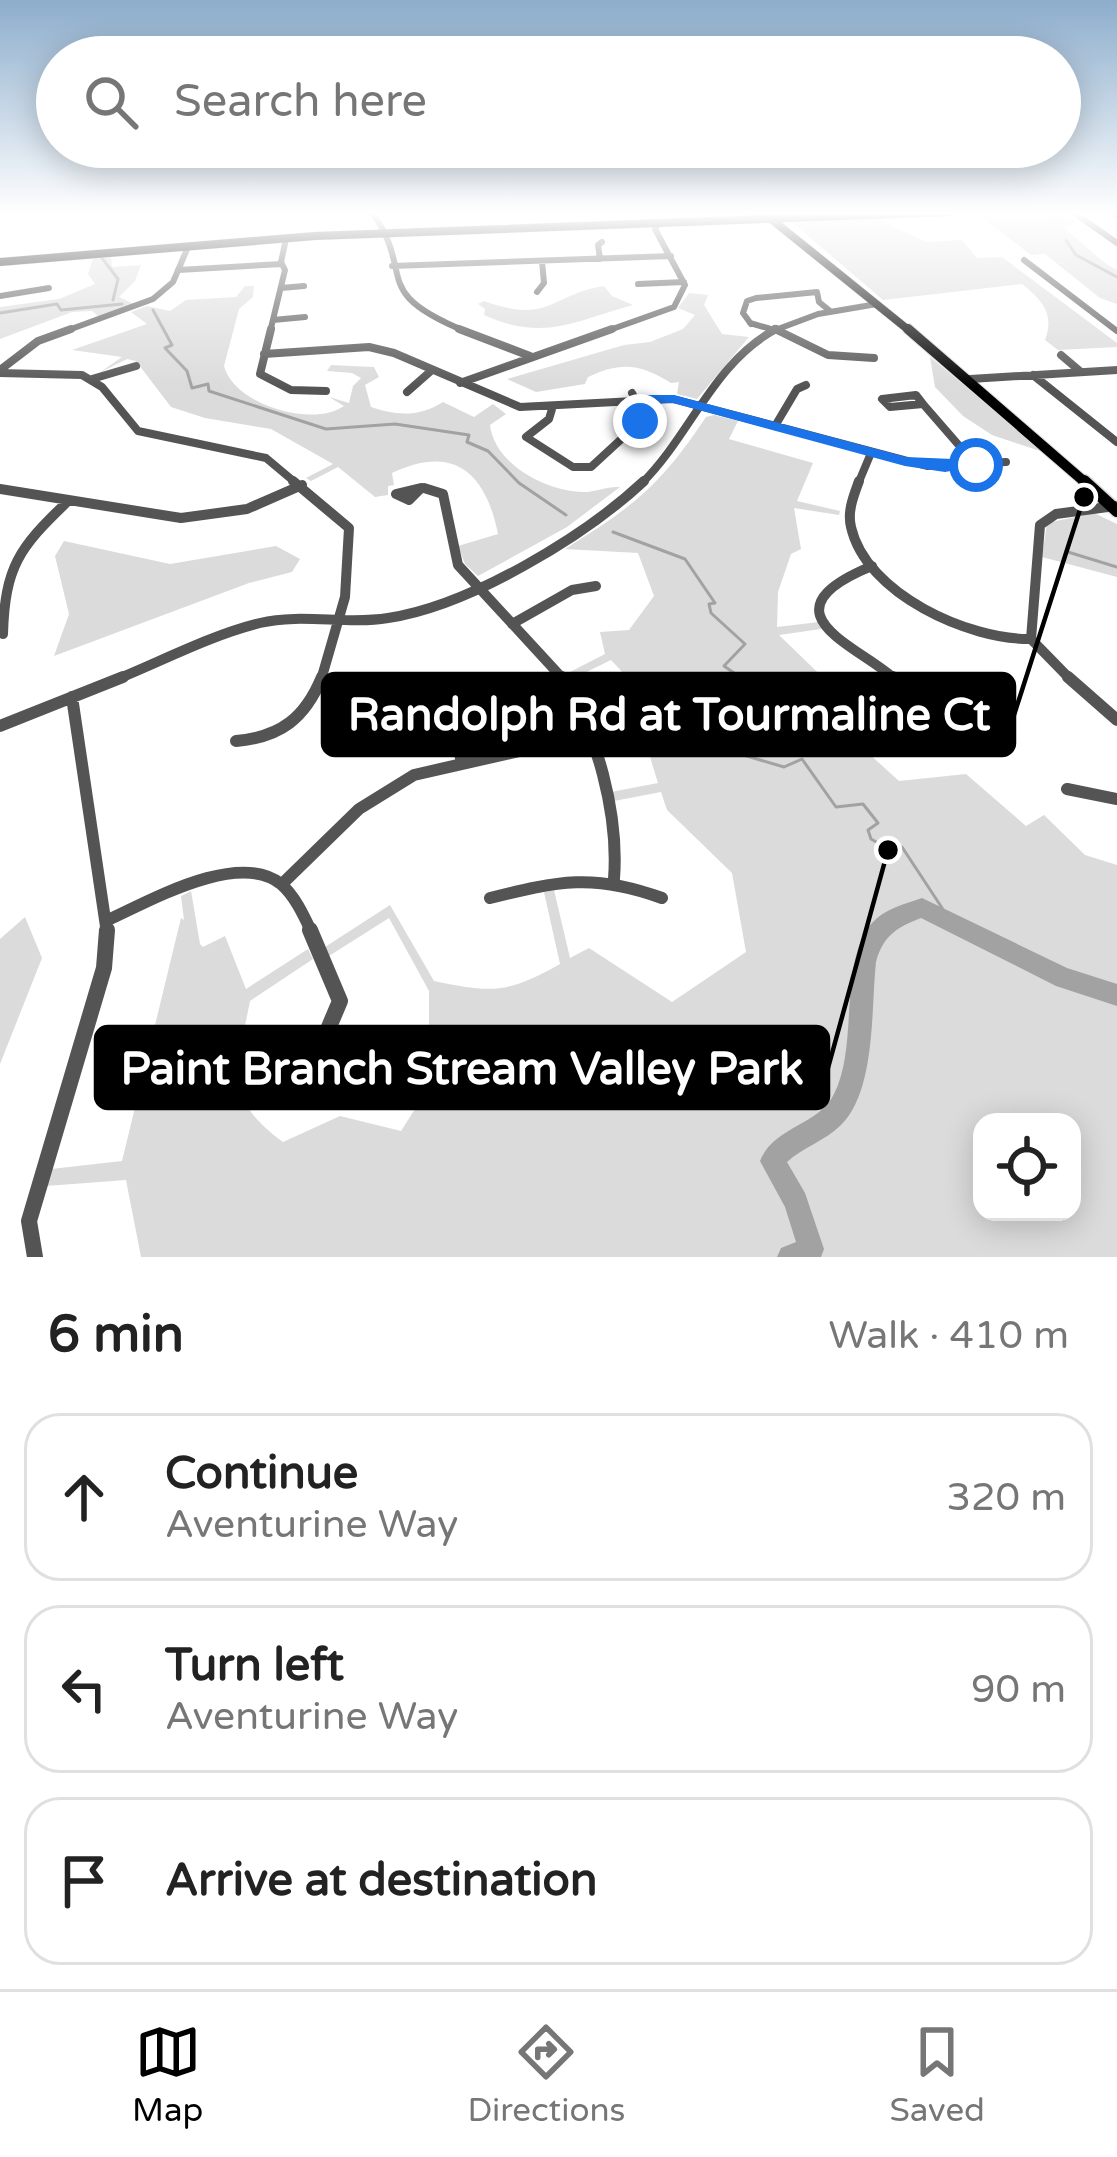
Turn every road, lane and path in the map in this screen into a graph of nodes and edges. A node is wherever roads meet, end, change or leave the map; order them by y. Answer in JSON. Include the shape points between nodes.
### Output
{"nodes":[{"id":1,"x":178,"y":270,"type":"edge"},
{"id":2,"x":282,"y":271,"type":"edge"},
{"id":3,"x":394,"y":271,"type":"edge"},
{"id":4,"x":543,"y":271,"type":"edge"},
{"id":5,"x":678,"y":271,"type":"edge"},
{"id":6,"x":835,"y":271,"type":"edge"},
{"id":7,"x":1038,"y":271,"type":"edge"},
{"id":8,"x":684,"y":282,"type":"junction"},
{"id":9,"x":638,"y":284,"type":"dead end"},
{"id":10,"x":304,"y":286,"type":"dead end"},
{"id":11,"x":49,"y":288,"type":"dead end"},
{"id":12,"x":281,"y":288,"type":"junction"},
{"id":13,"x":536,"y":292,"type":"dead end"},
{"id":14,"x":0,"y":296,"type":"edge"},
{"id":15,"x":877,"y":304,"type":"junction"},
{"id":16,"x":830,"y":311,"type":"junction"},
{"id":17,"x":304,"y":317,"type":"dead end"},
{"id":18,"x":273,"y":320,"type":"junction"},
{"id":19,"x":776,"y":329,"type":"junction"},
{"id":20,"x":1117,"y":331,"type":"edge"},
{"id":21,"x":264,"y":354,"type":"junction"},
{"id":22,"x":1061,"y":355,"type":"dead end"},
{"id":23,"x":530,"y":356,"type":"junction"},
{"id":24,"x":874,"y":358,"type":"dead end"},
{"id":25,"x":136,"y":366,"type":"dead end"},
{"id":26,"x":432,"y":370,"type":"junction"},
{"id":27,"x":1117,"y":370,"type":"edge"},
{"id":28,"x":0,"y":372,"type":"edge"},
{"id":29,"x":1081,"y":372,"type":"junction"},
{"id":30,"x":1034,"y":375,"type":"junction"},
{"id":31,"x":92,"y":379,"type":"junction"},
{"id":32,"x":970,"y":379,"type":"junction"},
{"id":33,"x":460,"y":383,"type":"junction"},
{"id":34,"x":806,"y":385,"type":"dead end"},
{"id":35,"x":326,"y":391,"type":"dead end"},
{"id":36,"x":407,"y":392,"type":"dead end"},
{"id":37,"x":633,"y":396,"type":"junction"},
{"id":38,"x":923,"y":404,"type":"dead end"},
{"id":39,"x":701,"y":406,"type":"junction"},
{"id":40,"x":551,"y":409,"type":"junction"},
{"id":41,"x":775,"y":426,"type":"junction"},
{"id":42,"x":1117,"y":442,"type":"edge"},
{"id":43,"x":871,"y":452,"type":"junction"},
{"id":44,"x":1006,"y":461,"type":"dead end"},
{"id":45,"x":976,"y":465,"type":"junction"},
{"id":46,"x":302,"y":485,"type":"junction"},
{"id":47,"x":424,"y":488,"type":"dead end"},
{"id":48,"x":0,"y":489,"type":"edge"},
{"id":49,"x":66,"y":502,"type":"junction"},
{"id":50,"x":1115,"y":507,"type":"edge"},
{"id":51,"x":872,"y":566,"type":"junction"},
{"id":52,"x":475,"y":586,"type":"junction"},
{"id":53,"x":596,"y":586,"type":"dead end"},
{"id":54,"x":337,"y":620,"type":"junction"},
{"id":55,"x":512,"y":624,"type":"junction"},
{"id":56,"x":3,"y":634,"type":"dead end"},
{"id":57,"x":1031,"y":640,"type":"junction"},
{"id":58,"x":71,"y":698,"type":"junction"},
{"id":59,"x":438,"y":710,"type":"dead end"},
{"id":60,"x":1117,"y":720,"type":"edge"},
{"id":61,"x":911,"y":721,"type":"dead end"},
{"id":62,"x":0,"y":726,"type":"edge"},
{"id":63,"x":589,"y":735,"type":"junction"},
{"id":64,"x":236,"y":741,"type":"dead end"},
{"id":65,"x":462,"y":763,"type":"junction"},
{"id":66,"x":1067,"y":789,"type":"dead end"},
{"id":67,"x":1117,"y":799,"type":"edge"},
{"id":68,"x":614,"y":879,"type":"junction"},
{"id":69,"x":282,"y":884,"type":"junction"},
{"id":70,"x":490,"y":898,"type":"dead end"},
{"id":71,"x":662,"y":898,"type":"dead end"},
{"id":72,"x":107,"y":920,"type":"junction"},
{"id":73,"x":329,"y":1027,"type":"dead end"},
{"id":74,"x":34,"y":1257,"type":"edge"}],
"edges":[{"from":1,"to":28,"type":"street","via":[[144,304],[38,341]]},
{"from":2,"to":12,"type":"street"},
{"from":3,"to":23,"type":"street","via":[[412,304]]},
{"from":4,"to":13,"type":"street"},
{"from":5,"to":8,"type":"street"},
{"from":6,"to":15,"type":"main road"},
{"from":7,"to":20,"type":"street"},
{"from":8,"to":9,"type":"street"},
{"from":8,"to":23,"type":"street","via":[[682,298],[668,310]]},
{"from":10,"to":12,"type":"street"},
{"from":11,"to":14,"type":"street"},
{"from":12,"to":18,"type":"street"},
{"from":15,"to":16,"type":"street"},
{"from":15,"to":32,"type":"main road"},
{"from":16,"to":19,"type":"street"},
{"from":16,"to":19,"type":"street","via":[[817,292],[747,301],[743,313],[752,325]]},
{"from":17,"to":18,"type":"street"},
{"from":18,"to":21,"type":"street"},
{"from":19,"to":24,"type":"street","via":[[828,355]]},
{"from":19,"to":39,"type":"street","via":[[736,357]]},
{"from":21,"to":26,"type":"street","via":[[369,347]]},
{"from":21,"to":35,"type":"street","via":[[260,374],[268,382]]},
{"from":22,"to":29,"type":"street"},
{"from":23,"to":33,"type":"street"},
{"from":25,"to":31,"type":"street"},
{"from":26,"to":33,"type":"street"},
{"from":26,"to":36,"type":"street"},
{"from":27,"to":29,"type":"street"},
{"from":28,"to":31,"type":"street"},
{"from":29,"to":30,"type":"street"},
{"from":30,"to":32,"type":"street"},
{"from":30,"to":42,"type":"street"},
{"from":31,"to":46,"type":"street","via":[[138,431],[266,458]]},
{"from":32,"to":50,"type":"main road"},
{"from":33,"to":40,"type":"street","via":[[503,403]]},
{"from":34,"to":41,"type":"street"},
{"from":37,"to":39,"type":"street"},
{"from":37,"to":40,"type":"street"},
{"from":37,"to":40,"type":"street","via":[[640,421],[591,467],[573,467],[526,437]]},
{"from":38,"to":45,"type":"street"},
{"from":39,"to":41,"type":"street"},
{"from":39,"to":52,"type":"street","via":[[624,499]]},
{"from":41,"to":43,"type":"street"},
{"from":43,"to":45,"type":"street","via":[[928,466]]},
{"from":43,"to":51,"type":"street","via":[[849,520]]},
{"from":44,"to":45,"type":"street"},
{"from":46,"to":49,"type":"street","via":[[247,508],[196,517]]},
{"from":46,"to":54,"type":"street","via":[[352,537]]},
{"from":47,"to":52,"type":"street","via":[[446,498],[453,555]]},
{"from":48,"to":49,"type":"street"},
{"from":49,"to":56,"type":"street","via":[[9,565]]},
{"from":50,"to":57,"type":"street","via":[[1056,514],[1040,525]]},
{"from":51,"to":57,"type":"street","via":[[962,631]]},
{"from":51,"to":61,"type":"street","via":[[832,586],[825,627],[894,678]]},
{"from":52,"to":54,"type":"street","via":[[406,616]]},
{"from":52,"to":55,"type":"street"},
{"from":53,"to":55,"type":"street","via":[[572,590]]},
{"from":54,"to":58,"type":"street","via":[[256,624]]},
{"from":54,"to":64,"type":"street","via":[[310,706],[282,730]]},
{"from":55,"to":63,"type":"street","via":[[572,689]]},
{"from":57,"to":60,"type":"street"},
{"from":58,"to":62,"type":"street"},
{"from":58,"to":72,"type":"street"},
{"from":59,"to":65,"type":"street","via":[[454,719]]},
{"from":63,"to":65,"type":"street"},
{"from":63,"to":68,"type":"street","via":[[616,838]]},
{"from":65,"to":69,"type":"street","via":[[414,775],[364,803]]},
{"from":66,"to":67,"type":"street"},
{"from":68,"to":70,"type":"street","via":[[575,878]]},
{"from":68,"to":71,"type":"street"},
{"from":69,"to":72,"type":"street","via":[[224,873]]},
{"from":69,"to":73,"type":"street","via":[[340,1001]]},
{"from":72,"to":74,"type":"street","via":[[104,968],[29,1221]]}]}
